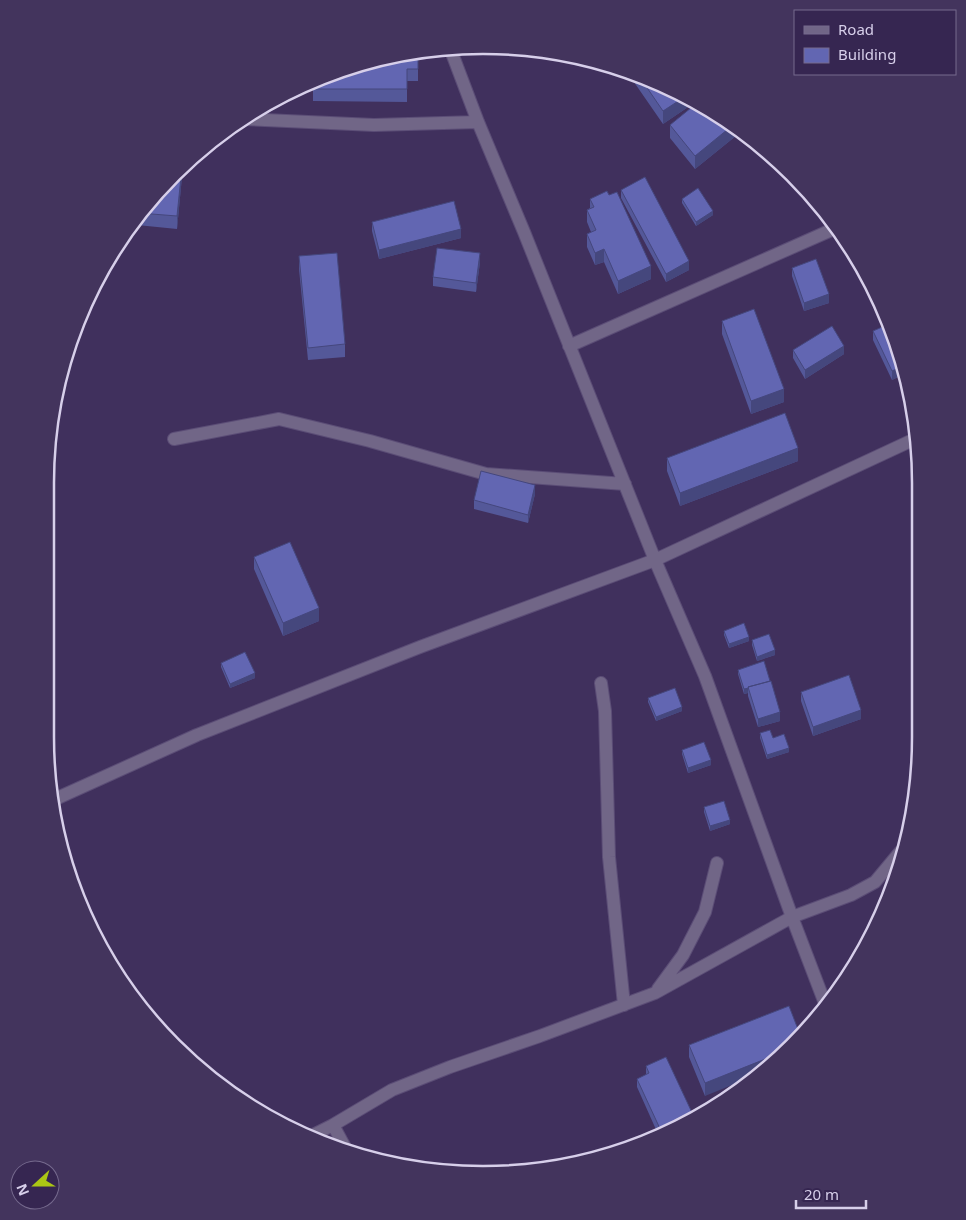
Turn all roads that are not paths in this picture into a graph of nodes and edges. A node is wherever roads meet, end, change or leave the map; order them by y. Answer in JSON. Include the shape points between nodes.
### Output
{"nodes":[{"id":1,"x":453,"y":55,"type":"edge"},
{"id":2,"x":256,"y":119,"type":"edge"},
{"id":3,"x":478,"y":122,"type":"junction"},
{"id":4,"x":830,"y":231,"type":"edge"},
{"id":5,"x":569,"y":346,"type":"junction"},
{"id":6,"x":174,"y":439,"type":"dead end"},
{"id":7,"x":910,"y":441,"type":"edge"},
{"id":8,"x":625,"y":484,"type":"junction"},
{"id":9,"x":656,"y":560,"type":"junction"},
{"id":10,"x":601,"y":684,"type":"dead end"},
{"id":11,"x":58,"y":798,"type":"edge"},
{"id":12,"x":894,"y":859,"type":"edge"},
{"id":13,"x":717,"y":863,"type":"dead end"},
{"id":14,"x":792,"y":917,"type":"junction"},
{"id":15,"x":655,"y":993,"type":"junction"},
{"id":16,"x":823,"y":999,"type":"edge"},
{"id":17,"x":624,"y":1005,"type":"junction"},
{"id":18,"x":333,"y":1125,"type":"junction"},
{"id":19,"x":317,"y":1133,"type":"edge"},
{"id":20,"x":342,"y":1142,"type":"edge"}],
"edges":[{"from":1,"to":3,"type":"street"},
{"from":2,"to":3,"type":"street","via":[[374,125]]},
{"from":3,"to":5,"type":"street"},
{"from":4,"to":5,"type":"street"},
{"from":5,"to":8,"type":"street"},
{"from":6,"to":8,"type":"street","via":[[279,419],[486,474]]},
{"from":7,"to":9,"type":"street"},
{"from":8,"to":9,"type":"street"},
{"from":9,"to":11,"type":"street","via":[[420,647],[197,735]]},
{"from":9,"to":14,"type":"street","via":[[705,676]]},
{"from":10,"to":17,"type":"street","via":[[605,710],[609,857]]},
{"from":12,"to":14,"type":"street","via":[[875,882],[851,895]]},
{"from":13,"to":15,"type":"street","via":[[705,912],[683,955]]},
{"from":14,"to":15,"type":"street"},
{"from":14,"to":16,"type":"street"},
{"from":15,"to":17,"type":"street"},
{"from":17,"to":18,"type":"street","via":[[392,1090]]},
{"from":18,"to":19,"type":"street"},
{"from":18,"to":20,"type":"street"}]}
